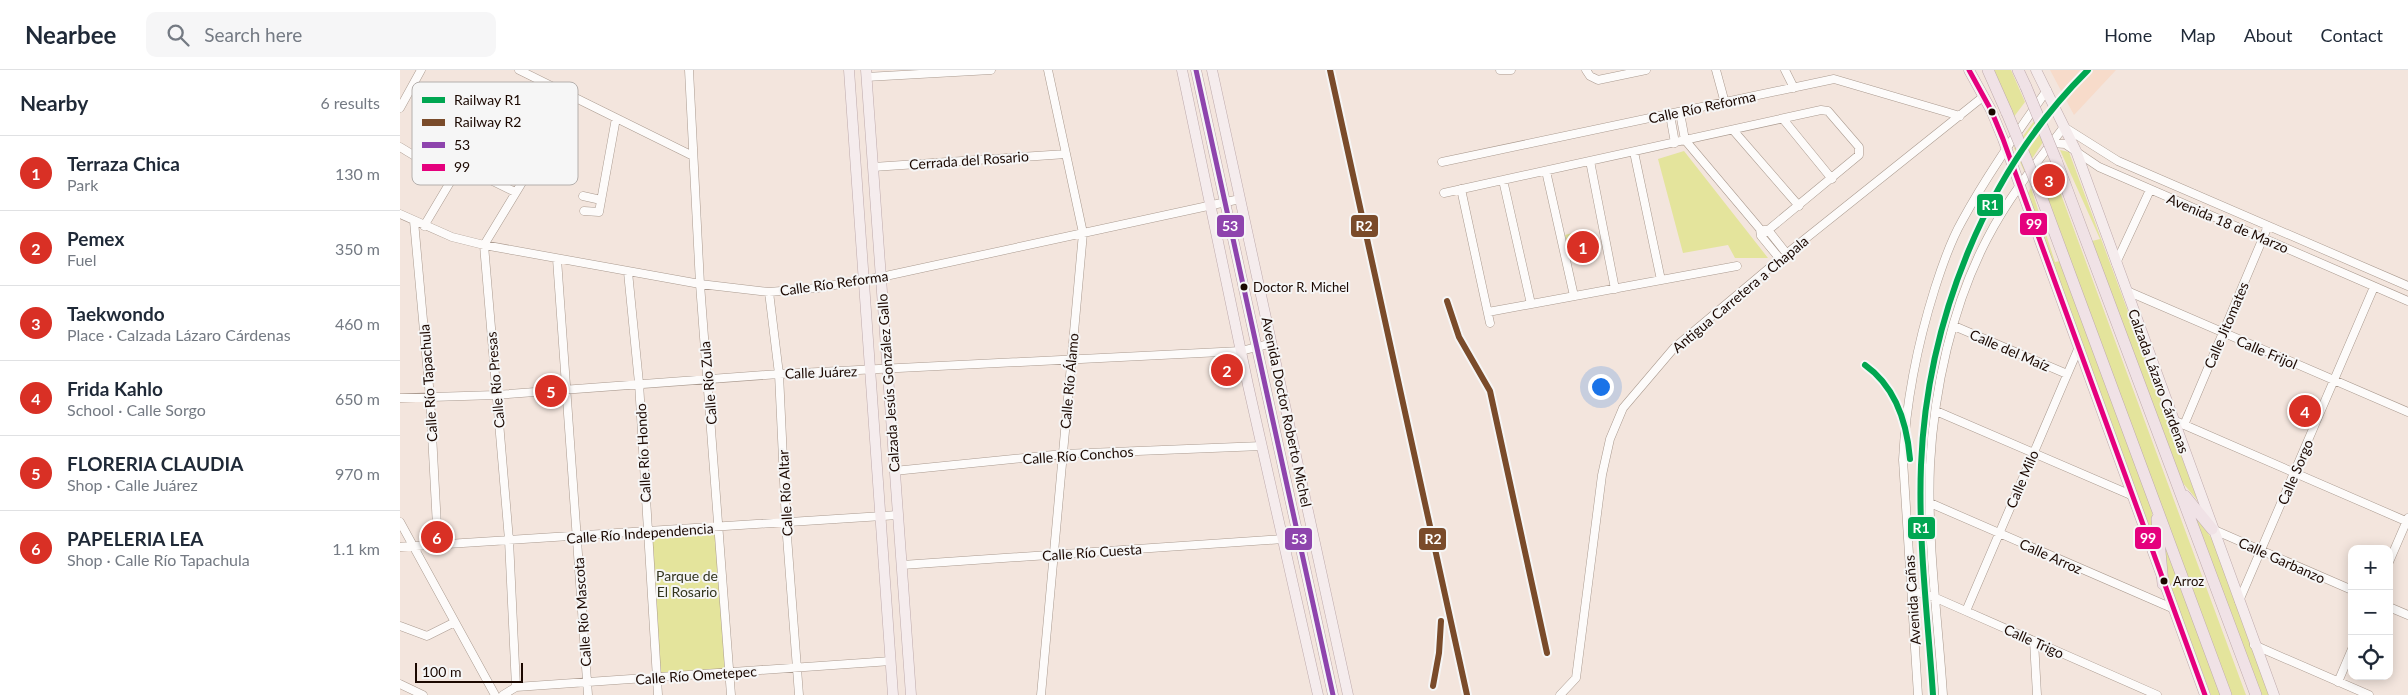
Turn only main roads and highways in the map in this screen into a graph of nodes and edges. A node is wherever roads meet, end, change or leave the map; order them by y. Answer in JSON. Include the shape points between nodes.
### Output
{"nodes":[{"id":1,"x":849,"y":70,"type":"edge"},
{"id":2,"x":1182,"y":70,"type":"edge"},
{"id":3,"x":1196,"y":70,"type":"edge"},
{"id":4,"x":1212,"y":70,"type":"edge"},
{"id":5,"x":1969,"y":70,"type":"edge"},
{"id":6,"x":1988,"y":70,"type":"edge"},
{"id":7,"x":2018,"y":70,"type":"edge"},
{"id":8,"x":2036,"y":70,"type":"edge"},
{"id":9,"x":866,"y":74,"type":"edge"},
{"id":10,"x":1258,"y":428,"type":"junction"},
{"id":11,"x":1277,"y":440,"type":"junction"},
{"id":12,"x":2179,"y":488,"type":"junction"},
{"id":13,"x":2155,"y":502,"type":"junction"},
{"id":14,"x":2212,"y":529,"type":"junction"},
{"id":15,"x":1313,"y":532,"type":"junction"},
{"id":16,"x":1298,"y":535,"type":"junction"},
{"id":17,"x":2163,"y":584,"type":"junction"},
{"id":18,"x":893,"y":695,"type":"edge"},
{"id":19,"x":911,"y":695,"type":"edge"},
{"id":20,"x":1318,"y":695,"type":"edge"},
{"id":21,"x":1333,"y":695,"type":"edge"},
{"id":22,"x":1348,"y":695,"type":"edge"},
{"id":23,"x":2204,"y":695,"type":"edge"},
{"id":24,"x":2226,"y":695,"type":"edge"},
{"id":25,"x":2256,"y":695,"type":"edge"},
{"id":26,"x":2274,"y":695,"type":"edge"}],
"edges":[{"from":1,"to":18,"type":"main road","name":"Calzada Jesús González Gallo"},
{"from":2,"to":10,"type":"main road"},
{"from":3,"to":11,"type":"main road","name":"Avenida Doctor Roberto Michel"},
{"from":4,"to":15,"type":"main road","name":"Avenida Doctor Roberto Michel"},
{"from":5,"to":17,"type":"main road","via":[[2006,147]]},
{"from":6,"to":13,"type":"highway","bridge":true,"via":[[2037,185]]},
{"from":7,"to":12,"type":"highway","name":"Calzada Lázaro Cárdenas","bridge":true,"via":[[2056,160]]},
{"from":8,"to":14,"type":"main road","name":"Calzada Lázaro Cárdenas","via":[[2076,151]]},
{"from":9,"to":19,"type":"main road","name":"Calzada Jesús González Gallo"},
{"from":10,"to":11,"type":"main road"},
{"from":10,"to":20,"type":"main road"},
{"from":11,"to":16,"type":"main road","name":"Avenida Doctor Roberto Michel"},
{"from":12,"to":14,"type":"highway"},
{"from":12,"to":25,"type":"highway","name":"Calzada Lázaro Cárdenas"},
{"from":13,"to":17,"type":"highway"},
{"from":13,"to":24,"type":"highway"},
{"from":14,"to":26,"type":"main road","name":"Calzada Lázaro Cárdenas"},
{"from":15,"to":16,"type":"main road"},
{"from":15,"to":22,"type":"main road","name":"Avenida Doctor Roberto Michel"},
{"from":16,"to":21,"type":"main road","name":"Avenida Doctor Roberto Michel"},
{"from":17,"to":23,"type":"main road"}]}
